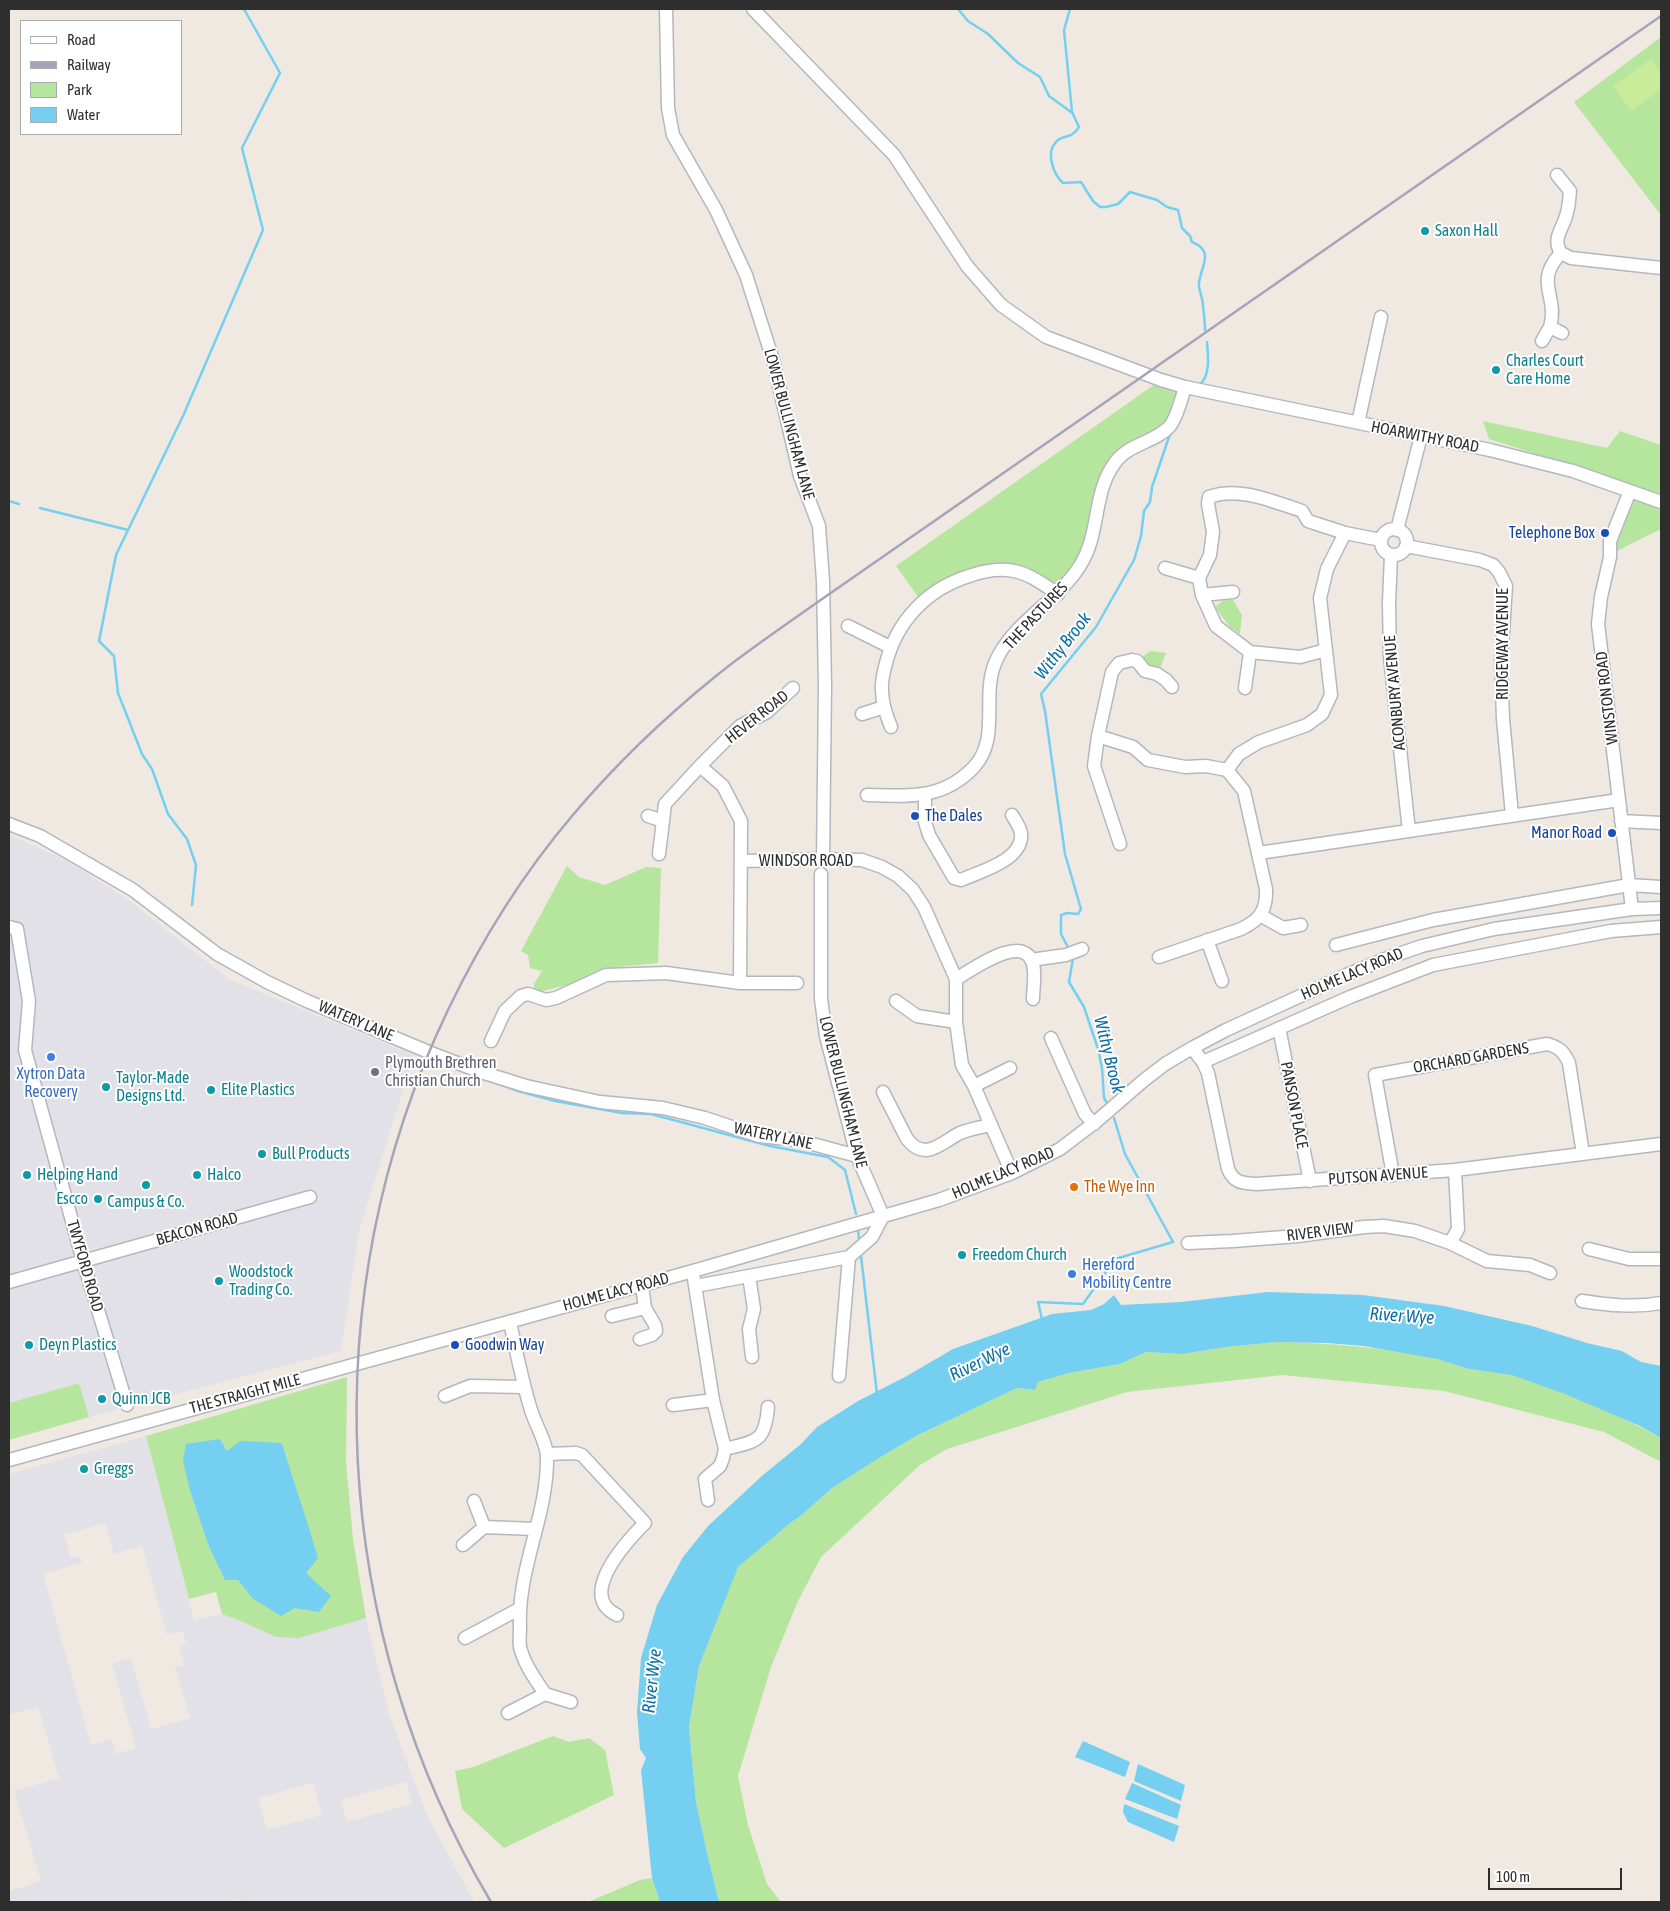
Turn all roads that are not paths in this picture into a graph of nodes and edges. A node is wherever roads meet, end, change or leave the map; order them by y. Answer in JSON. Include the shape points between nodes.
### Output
{"nodes":[{"id":1,"x":666,"y":9,"type":"edge"},
{"id":2,"x":753,"y":9,"type":"edge"},
{"id":3,"x":1557,"y":175,"type":"dead end"},
{"id":4,"x":1561,"y":253,"type":"junction"},
{"id":5,"x":1661,"y":268,"type":"edge"},
{"id":6,"x":1381,"y":317,"type":"dead end"},
{"id":7,"x":1550,"y":327,"type":"junction"},
{"id":8,"x":1562,"y":333,"type":"dead end"},
{"id":9,"x":1542,"y":341,"type":"dead end"},
{"id":10,"x":1185,"y":387,"type":"junction"},
{"id":11,"x":1358,"y":423,"type":"junction"},
{"id":12,"x":1420,"y":436,"type":"junction"},
{"id":13,"x":1630,"y":491,"type":"junction"},
{"id":14,"x":1661,"y":502,"type":"edge"},
{"id":15,"x":1397,"y":530,"type":"junction"},
{"id":16,"x":1345,"y":533,"type":"junction"},
{"id":17,"x":1381,"y":540,"type":"junction"},
{"id":18,"x":1406,"y":546,"type":"junction"},
{"id":19,"x":1392,"y":555,"type":"junction"},
{"id":20,"x":1165,"y":568,"type":"dead end"},
{"id":21,"x":1199,"y":578,"type":"junction"},
{"id":22,"x":1233,"y":592,"type":"dead end"},
{"id":23,"x":1058,"y":594,"type":"junction"},
{"id":24,"x":1202,"y":595,"type":"junction"},
{"id":25,"x":848,"y":626,"type":"dead end"},
{"id":26,"x":890,"y":647,"type":"junction"},
{"id":27,"x":1326,"y":650,"type":"junction"},
{"id":28,"x":1250,"y":652,"type":"junction"},
{"id":29,"x":1172,"y":687,"type":"dead end"},
{"id":30,"x":793,"y":688,"type":"dead end"},
{"id":31,"x":1244,"y":688,"type":"dead end"},
{"id":32,"x":884,"y":707,"type":"junction"},
{"id":33,"x":862,"y":714,"type":"dead end"},
{"id":34,"x":891,"y":726,"type":"dead end"},
{"id":35,"x":1098,"y":736,"type":"junction"},
{"id":36,"x":700,"y":766,"type":"junction"},
{"id":37,"x":1227,"y":770,"type":"junction"},
{"id":38,"x":867,"y":795,"type":"dead end"},
{"id":39,"x":925,"y":795,"type":"junction"},
{"id":40,"x":1619,"y":800,"type":"junction"},
{"id":41,"x":1012,"y":815,"type":"dead end"},
{"id":42,"x":1512,"y":815,"type":"junction"},
{"id":43,"x":648,"y":816,"type":"dead end"},
{"id":44,"x":663,"y":821,"type":"junction"},
{"id":45,"x":1621,"y":821,"type":"junction"},
{"id":46,"x":1661,"y":823,"type":"edge"},
{"id":47,"x":9,"y":824,"type":"edge"},
{"id":48,"x":1409,"y":831,"type":"junction"},
{"id":49,"x":1120,"y":844,"type":"dead end"},
{"id":50,"x":1259,"y":853,"type":"junction"},
{"id":51,"x":659,"y":854,"type":"dead end"},
{"id":52,"x":823,"y":859,"type":"junction"},
{"id":53,"x":742,"y":861,"type":"junction"},
{"id":54,"x":821,"y":874,"type":"dead end"},
{"id":55,"x":1629,"y":885,"type":"junction"},
{"id":56,"x":1661,"y":888,"type":"edge"},
{"id":57,"x":1632,"y":908,"type":"junction"},
{"id":58,"x":1661,"y":908,"type":"edge"},
{"id":59,"x":1260,"y":915,"type":"junction"},
{"id":60,"x":1301,"y":925,"type":"dead end"},
{"id":61,"x":9,"y":927,"type":"edge"},
{"id":62,"x":1661,"y":927,"type":"edge"},
{"id":63,"x":1207,"y":940,"type":"junction"},
{"id":64,"x":1336,"y":945,"type":"dead end"},
{"id":65,"x":1082,"y":949,"type":"dead end"},
{"id":66,"x":1159,"y":956,"type":"dead end"},
{"id":67,"x":1031,"y":960,"type":"junction"},
{"id":68,"x":956,"y":979,"type":"junction"},
{"id":69,"x":1222,"y":981,"type":"dead end"},
{"id":70,"x":797,"y":982,"type":"dead end"},
{"id":71,"x":740,"y":983,"type":"junction"},
{"id":72,"x":1033,"y":999,"type":"dead end"},
{"id":73,"x":896,"y":1001,"type":"dead end"},
{"id":74,"x":956,"y":1022,"type":"junction"},
{"id":75,"x":1279,"y":1028,"type":"junction"},
{"id":76,"x":1051,"y":1038,"type":"dead end"},
{"id":77,"x":491,"y":1041,"type":"dead end"},
{"id":78,"x":1192,"y":1048,"type":"junction"},
{"id":79,"x":1202,"y":1062,"type":"junction"},
{"id":80,"x":1010,"y":1068,"type":"dead end"},
{"id":81,"x":974,"y":1086,"type":"junction"},
{"id":82,"x":883,"y":1092,"type":"dead end"},
{"id":83,"x":1094,"y":1124,"type":"junction"},
{"id":84,"x":991,"y":1125,"type":"junction"},
{"id":85,"x":1661,"y":1144,"type":"edge"},
{"id":86,"x":1584,"y":1154,"type":"junction"},
{"id":87,"x":857,"y":1156,"type":"junction"},
{"id":88,"x":1456,"y":1170,"type":"junction"},
{"id":89,"x":1012,"y":1173,"type":"junction"},
{"id":90,"x":1393,"y":1175,"type":"junction"},
{"id":91,"x":1310,"y":1181,"type":"junction"},
{"id":92,"x":310,"y":1197,"type":"dead end"},
{"id":93,"x":883,"y":1216,"type":"junction"},
{"id":94,"x":1188,"y":1243,"type":"dead end"},
{"id":95,"x":1450,"y":1243,"type":"junction"},
{"id":96,"x":1589,"y":1249,"type":"dead end"},
{"id":97,"x":849,"y":1257,"type":"junction"},
{"id":98,"x":1661,"y":1259,"type":"edge"},
{"id":99,"x":734,"y":1260,"type":"junction"},
{"id":100,"x":83,"y":1261,"type":"junction"},
{"id":101,"x":693,"y":1271,"type":"junction"},
{"id":102,"x":1550,"y":1273,"type":"dead end"},
{"id":103,"x":744,"y":1277,"type":"junction"},
{"id":104,"x":9,"y":1282,"type":"edge"},
{"id":105,"x":642,"y":1286,"type":"junction"},
{"id":106,"x":696,"y":1286,"type":"junction"},
{"id":107,"x":1582,"y":1301,"type":"dead end"},
{"id":108,"x":1661,"y":1303,"type":"edge"},
{"id":109,"x":645,"y":1308,"type":"junction"},
{"id":110,"x":612,"y":1316,"type":"dead end"},
{"id":111,"x":510,"y":1322,"type":"junction"},
{"id":112,"x":640,"y":1339,"type":"dead end"},
{"id":113,"x":752,"y":1356,"type":"dead end"},
{"id":114,"x":366,"y":1360,"type":"joint"},
{"id":115,"x":839,"y":1376,"type":"dead end"},
{"id":116,"x":524,"y":1387,"type":"junction"},
{"id":117,"x":444,"y":1396,"type":"dead end"},
{"id":118,"x":714,"y":1400,"type":"junction"},
{"id":119,"x":127,"y":1405,"type":"dead end"},
{"id":120,"x":673,"y":1405,"type":"dead end"},
{"id":121,"x":768,"y":1407,"type":"dead end"},
{"id":122,"x":724,"y":1449,"type":"junction"},
{"id":123,"x":547,"y":1454,"type":"junction"},
{"id":124,"x":9,"y":1460,"type":"edge"},
{"id":125,"x":708,"y":1500,"type":"dead end"},
{"id":126,"x":474,"y":1501,"type":"dead end"},
{"id":127,"x":484,"y":1527,"type":"junction"},
{"id":128,"x":535,"y":1529,"type":"junction"},
{"id":129,"x":463,"y":1545,"type":"dead end"},
{"id":130,"x":519,"y":1609,"type":"junction"},
{"id":131,"x":618,"y":1616,"type":"dead end"},
{"id":132,"x":465,"y":1638,"type":"dead end"},
{"id":133,"x":545,"y":1694,"type":"junction"},
{"id":134,"x":571,"y":1702,"type":"dead end"},
{"id":135,"x":508,"y":1713,"type":"dead end"}],
"edges":[{"from":1,"to":52,"type":"street","name":"LOWER BULLINGHAM LANE","via":[[668,108],[673,135],[716,210],[746,276],[773,360],[800,476],[819,526],[825,686]]},
{"from":2,"to":10,"type":"street","name":"HOARWITHY ROAD","via":[[894,155],[967,266],[1001,305],[1046,337]]},
{"from":3,"to":4,"type":"street","via":[[1570,192],[1566,219],[1556,239]]},
{"from":4,"to":5,"type":"street","via":[[1572,258]]},
{"from":4,"to":7,"type":"street","via":[[1552,262],[1547,276],[1553,317]]},
{"from":6,"to":11,"type":"street"},
{"from":7,"to":8,"type":"street"},
{"from":7,"to":9,"type":"street"},
{"from":10,"to":11,"type":"street","name":"HOARWITHY ROAD"},
{"from":10,"to":23,"type":"street","name":"THE PASTURES","via":[[1170,426],[1127,451],[1107,475],[1093,535],[1082,562]]},
{"from":11,"to":12,"type":"street","name":"HOARWITHY ROAD"},
{"from":12,"to":13,"type":"street","name":"HOARWITHY ROAD","via":[[1564,469]]},
{"from":12,"to":15,"type":"street"},
{"from":13,"to":14,"type":"street","name":"HOARWITHY ROAD"},
{"from":13,"to":40,"type":"street","name":"WINSTON ROAD","via":[[1610,542],[1598,624]]},
{"from":15,"to":17,"type":"street","via":[[1387,531]]},
{"from":15,"to":18,"type":"street","via":[[1404,534]]},
{"from":16,"to":17,"type":"street"},
{"from":16,"to":21,"type":"street","via":[[1308,521],[1302,510],[1265,499],[1220,493],[1209,497],[1213,532],[1210,555]]},
{"from":16,"to":27,"type":"street","via":[[1327,569],[1320,598]]},
{"from":17,"to":19,"type":"street","via":[[1383,550]]},
{"from":18,"to":19,"type":"street","via":[[1399,554]]},
{"from":18,"to":42,"type":"street","name":"RIDGEWAY AVENUE","via":[[1493,565],[1506,586],[1501,662]]},
{"from":19,"to":48,"type":"street","name":"ACONBURY AVENUE","via":[[1390,656]]},
{"from":20,"to":21,"type":"street"},
{"from":21,"to":24,"type":"street"},
{"from":22,"to":24,"type":"street"},
{"from":23,"to":26,"type":"street","via":[[1028,575],[1000,569],[957,579],[928,596],[914,609]]},
{"from":23,"to":39,"type":"street","name":"THE PASTURES","via":[[1005,645],[995,663],[991,681],[989,740],[975,767],[947,788]]},
{"from":24,"to":28,"type":"street","via":[[1216,626]]},
{"from":25,"to":26,"type":"street"},
{"from":26,"to":32,"type":"street","via":[[882,687]]},
{"from":27,"to":28,"type":"street","via":[[1300,657]]},
{"from":27,"to":37,"type":"street","via":[[1331,695],[1322,714],[1307,725],[1259,742],[1239,754]]},
{"from":28,"to":31,"type":"street"},
{"from":29,"to":35,"type":"street","via":[[1157,674],[1145,671],[1137,661],[1119,663],[1112,672]]},
{"from":30,"to":36,"type":"street","name":"HEVER ROAD","via":[[767,712],[740,726]]},
{"from":32,"to":33,"type":"street"},
{"from":32,"to":34,"type":"street"},
{"from":35,"to":37,"type":"street","via":[[1133,747],[1148,760]]},
{"from":35,"to":49,"type":"street","via":[[1094,766]]},
{"from":36,"to":44,"type":"street","name":"HEVER ROAD","via":[[666,804]]},
{"from":36,"to":53,"type":"street","via":[[723,786],[741,821]]},
{"from":37,"to":50,"type":"street","via":[[1244,791]]},
{"from":38,"to":39,"type":"street","name":"THE PASTURES"},
{"from":39,"to":41,"type":"street","via":[[925,822],[929,835],[957,880],[1015,852],[1021,842],[1020,830]]},
{"from":40,"to":42,"type":"street"},
{"from":40,"to":45,"type":"street","name":"WINSTON ROAD"},
{"from":42,"to":48,"type":"street"},
{"from":43,"to":44,"type":"street"},
{"from":44,"to":51,"type":"street","name":"HEVER ROAD"},
{"from":45,"to":46,"type":"street"},
{"from":45,"to":55,"type":"street","name":"WINSTON ROAD"},
{"from":47,"to":87,"type":"street","name":"WATERY LANE","via":[[40,836],[133,890],[217,954],[266,982],[431,1053],[526,1086],[600,1102],[663,1108],[758,1136],[798,1140]]},
{"from":48,"to":50,"type":"street"},
{"from":50,"to":59,"type":"street","via":[[1266,889],[1266,903]]},
{"from":52,"to":53,"type":"street","name":"WINDSOR ROAD"},
{"from":52,"to":68,"type":"street","name":"WINDSOR ROAD","via":[[862,860],[898,876],[924,907]]},
{"from":53,"to":71,"type":"street"},
{"from":54,"to":87,"type":"street","name":"LOWER BULLINGHAM LANE","via":[[823,1017]]},
{"from":55,"to":56,"type":"street","name":"HOLME LACY ROAD"},
{"from":55,"to":57,"type":"street","name":"WINSTON ROAD"},
{"from":55,"to":64,"type":"street","name":"HOLME LACY ROAD","via":[[1433,920]]},
{"from":57,"to":58,"type":"street","name":"HOLME LACY ROAD"},
{"from":57,"to":78,"type":"street","name":"HOLME LACY ROAD","via":[[1494,929],[1390,956]]},
{"from":59,"to":60,"type":"street","via":[[1283,928]]},
{"from":59,"to":63,"type":"street","via":[[1252,924]]},
{"from":61,"to":100,"type":"street","name":"TWYFORD ROAD","via":[[17,929],[29,1001],[25,1050]]},
{"from":62,"to":75,"type":"street","via":[[1611,931],[1433,964]]},
{"from":63,"to":66,"type":"street"},
{"from":63,"to":69,"type":"street"},
{"from":65,"to":67,"type":"street"},
{"from":67,"to":68,"type":"street","via":[[1018,950],[1006,952]]},
{"from":67,"to":72,"type":"street"},
{"from":68,"to":74,"type":"street"},
{"from":70,"to":71,"type":"street"},
{"from":71,"to":77,"type":"street","via":[[666,973],[606,975],[556,998],[546,1000],[528,994],[521,996],[504,1011]]},
{"from":73,"to":74,"type":"street","via":[[917,1016]]},
{"from":74,"to":81,"type":"street","via":[[962,1065]]},
{"from":75,"to":79,"type":"street"},
{"from":75,"to":91,"type":"street","name":"PANSON PLACE"},
{"from":76,"to":83,"type":"street","via":[[1085,1114]]},
{"from":78,"to":79,"type":"street","name":"PUTSON AVENUE"},
{"from":78,"to":83,"type":"street","name":"HOLME LACY ROAD","via":[[1143,1081]]},
{"from":79,"to":91,"type":"street","name":"PUTSON AVENUE","via":[[1208,1073],[1231,1177],[1246,1184]]},
{"from":80,"to":81,"type":"street"},
{"from":81,"to":84,"type":"street"},
{"from":82,"to":84,"type":"street","via":[[907,1139],[922,1150],[931,1150],[967,1130]]},
{"from":83,"to":89,"type":"street","name":"HOLME LACY ROAD","via":[[1060,1149]]},
{"from":84,"to":89,"type":"street"},
{"from":85,"to":86,"type":"street","name":"PUTSON AVENUE"},
{"from":86,"to":88,"type":"street","name":"PUTSON AVENUE"},
{"from":86,"to":90,"type":"street","name":"ORCHARD GARDENS","via":[[1569,1063],[1556,1046],[1547,1044],[1375,1075]]},
{"from":87,"to":93,"type":"street","name":"LOWER BULLINGHAM LANE"},
{"from":88,"to":90,"type":"street","name":"PUTSON AVENUE"},
{"from":88,"to":95,"type":"street","via":[[1458,1229]]},
{"from":89,"to":93,"type":"street","name":"HOLME LACY ROAD","via":[[940,1200]]},
{"from":90,"to":91,"type":"street","name":"PUTSON AVENUE"},
{"from":92,"to":100,"type":"street","name":"BEACON ROAD"},
{"from":93,"to":97,"type":"street","via":[[872,1237]]},
{"from":93,"to":99,"type":"street","name":"HOLME LACY ROAD"},
{"from":94,"to":95,"type":"street","name":"RIVER VIEW","via":[[1384,1226],[1415,1231]]},
{"from":95,"to":102,"type":"street","name":"RIVER VIEW","via":[[1487,1261],[1530,1265]]},
{"from":96,"to":98,"type":"street","via":[[1629,1259]]},
{"from":97,"to":103,"type":"street"},
{"from":97,"to":115,"type":"street"},
{"from":99,"to":101,"type":"street","name":"HOLME LACY ROAD"},
{"from":99,"to":103,"type":"street"},
{"from":100,"to":104,"type":"street","name":"BEACON ROAD"},
{"from":100,"to":119,"type":"street","name":"TWYFORD ROAD"},
{"from":101,"to":105,"type":"street","name":"HOLME LACY ROAD"},
{"from":101,"to":106,"type":"street"},
{"from":103,"to":106,"type":"street"},
{"from":103,"to":113,"type":"street","via":[[754,1309],[749,1328]]},
{"from":105,"to":109,"type":"street"},
{"from":105,"to":111,"type":"street","name":"HOLME LACY ROAD"},
{"from":106,"to":118,"type":"street"},
{"from":107,"to":108,"type":"street","via":[[1621,1306]]},
{"from":109,"to":110,"type":"street"},
{"from":109,"to":112,"type":"street","via":[[656,1331]]},
{"from":111,"to":114,"type":"street","name":"HOLME LACY ROAD"},
{"from":111,"to":116,"type":"street"},
{"from":114,"to":124,"type":"street","name":"THE STRAIGHT MILE"},
{"from":116,"to":117,"type":"street","via":[[470,1386]]},
{"from":116,"to":123,"type":"street"},
{"from":118,"to":120,"type":"street"},
{"from":118,"to":122,"type":"street"},
{"from":121,"to":122,"type":"street","via":[[767,1426],[756,1440]]},
{"from":122,"to":125,"type":"street","via":[[720,1466],[705,1479]]},
{"from":123,"to":128,"type":"street","via":[[547,1483]]},
{"from":123,"to":131,"type":"street","via":[[582,1455],[645,1523],[621,1548],[602,1585],[606,1608]]},
{"from":126,"to":127,"type":"street"},
{"from":127,"to":128,"type":"street"},
{"from":127,"to":129,"type":"street"},
{"from":128,"to":130,"type":"street"},
{"from":130,"to":132,"type":"street"},
{"from":130,"to":133,"type":"street","via":[[520,1647]]},
{"from":133,"to":134,"type":"street"},
{"from":133,"to":135,"type":"street"}]}
